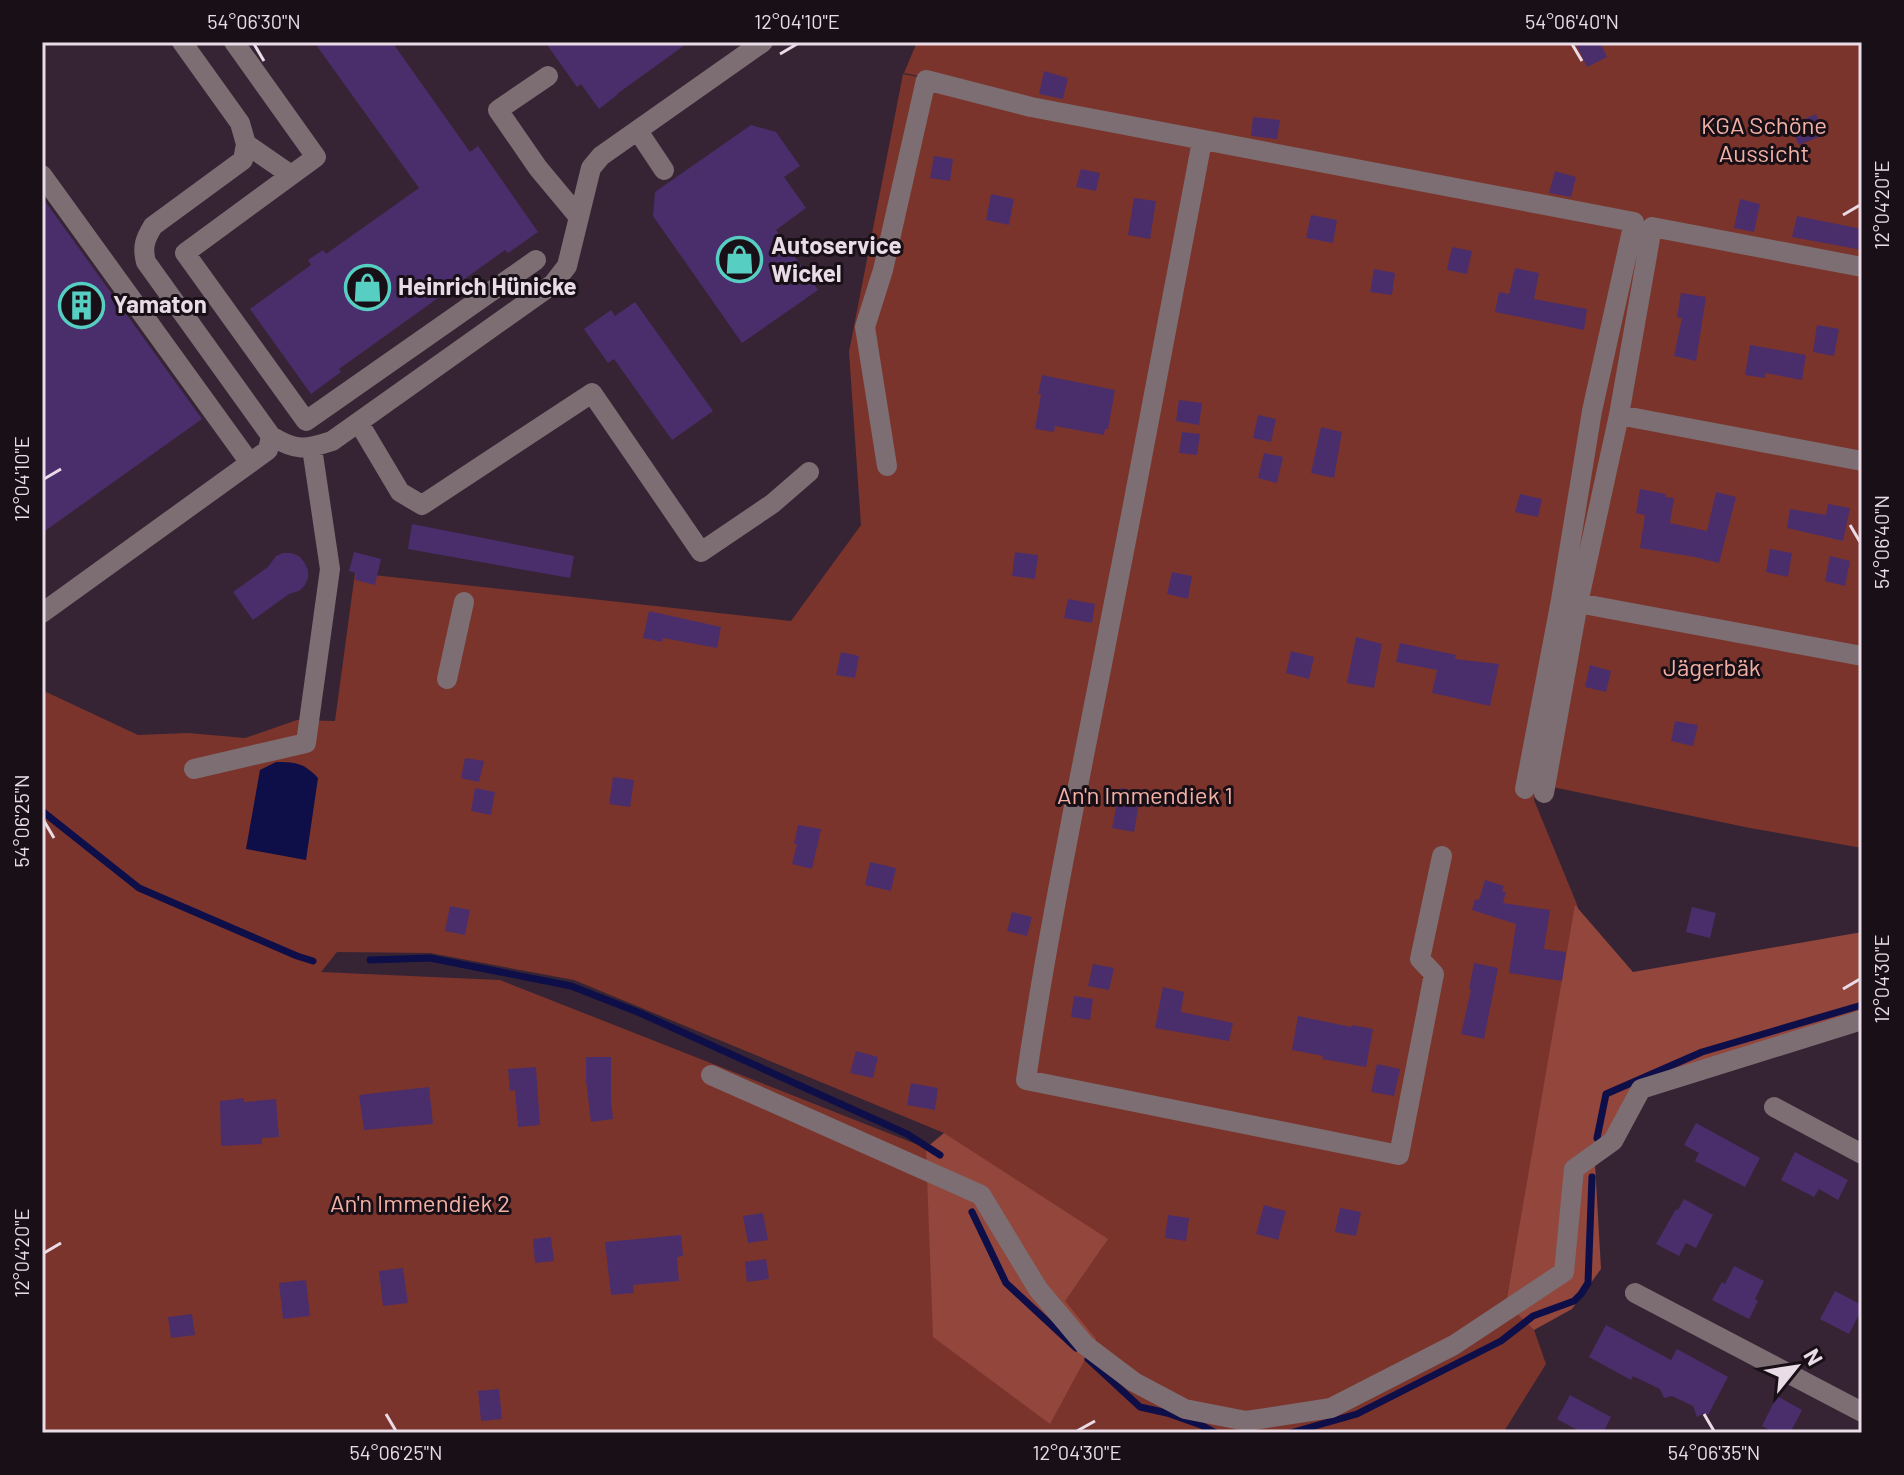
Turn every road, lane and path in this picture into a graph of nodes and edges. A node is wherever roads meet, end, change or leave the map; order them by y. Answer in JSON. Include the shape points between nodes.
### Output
{"nodes":[{"id":1,"x":182,"y":42,"type":"edge"},
{"id":2,"x":234,"y":42,"type":"edge"},
{"id":3,"x":763,"y":42,"type":"edge"},
{"id":4,"x":548,"y":76,"type":"dead end"},
{"id":5,"x":638,"y":131,"type":"junction"},
{"id":6,"x":1202,"y":141,"type":"junction"},
{"id":7,"x":246,"y":144,"type":"junction"},
{"id":8,"x":664,"y":170,"type":"dead end"},
{"id":9,"x":42,"y":175,"type":"edge"},
{"id":10,"x":291,"y":175,"type":"junction"},
{"id":11,"x":578,"y":216,"type":"junction"},
{"id":12,"x":536,"y":260,"type":"dead end"},
{"id":13,"x":1862,"y":267,"type":"edge"},
{"id":14,"x":1619,"y":415,"type":"junction"},
{"id":15,"x":359,"y":423,"type":"junction"},
{"id":16,"x":271,"y":436,"type":"junction"},
{"id":17,"x":312,"y":448,"type":"junction"},
{"id":18,"x":1862,"y":461,"type":"edge"},
{"id":19,"x":250,"y":463,"type":"junction"},
{"id":20,"x":887,"y":466,"type":"dead end"},
{"id":21,"x":809,"y":472,"type":"dead end"},
{"id":22,"x":464,"y":602,"type":"dead end"},
{"id":23,"x":1578,"y":603,"type":"junction"},
{"id":24,"x":42,"y":613,"type":"edge"},
{"id":25,"x":1862,"y":656,"type":"edge"},
{"id":26,"x":447,"y":679,"type":"dead end"},
{"id":27,"x":194,"y":769,"type":"dead end"},
{"id":28,"x":1442,"y":856,"type":"dead end"},
{"id":29,"x":1862,"y":1020,"type":"edge"},
{"id":30,"x":711,"y":1075,"type":"dead end"},
{"id":31,"x":1774,"y":1107,"type":"dead end"},
{"id":32,"x":1862,"y":1154,"type":"edge"},
{"id":33,"x":1635,"y":1293,"type":"dead end"},
{"id":34,"x":1862,"y":1412,"type":"edge"}],
"edges":[{"from":1,"to":7,"type":"street","via":[[240,123]]},
{"from":2,"to":10,"type":"street","via":[[316,157]]},
{"from":3,"to":5,"type":"street"},
{"from":4,"to":11,"type":"street","via":[[498,110]]},
{"from":5,"to":8,"type":"street"},
{"from":5,"to":11,"type":"street","via":[[591,168]]},
{"from":6,"to":20,"type":"street","via":[[926,80],[865,327]]},
{"from":6,"to":23,"type":"street","via":[[1634,222],[1592,411],[1534,791]]},
{"from":6,"to":28,"type":"street","via":[[1073,805],[1026,1080],[1399,1155],[1434,974],[1420,959]]},
{"from":7,"to":10,"type":"street"},
{"from":7,"to":16,"type":"street","via":[[243,160],[153,226],[143,250],[146,262]]},
{"from":9,"to":19,"type":"street"},
{"from":10,"to":12,"type":"street","via":[[185,253],[306,421]]},
{"from":11,"to":15,"type":"street","via":[[567,266],[553,284]]},
{"from":13,"to":14,"type":"street","via":[[1652,227]]},
{"from":14,"to":18,"type":"street"},
{"from":14,"to":23,"type":"street"},
{"from":15,"to":17,"type":"street"},
{"from":15,"to":21,"type":"street","via":[[400,492],[422,505],[592,393],[701,552]]},
{"from":16,"to":17,"type":"street","via":[[298,449]]},
{"from":16,"to":19,"type":"street","via":[[268,450]]},
{"from":17,"to":27,"type":"street","via":[[330,569],[306,743]]},
{"from":19,"to":24,"type":"street"},
{"from":22,"to":26,"type":"street"},
{"from":23,"to":25,"type":"street"},
{"from":29,"to":30,"type":"street","via":[[1641,1089],[1613,1141],[1574,1169],[1564,1272],[1454,1345],[1331,1408],[1246,1421],[1185,1409],[1134,1382],[1085,1345],[1038,1289],[981,1195]]},
{"from":31,"to":32,"type":"street"},
{"from":33,"to":34,"type":"street"}]}
